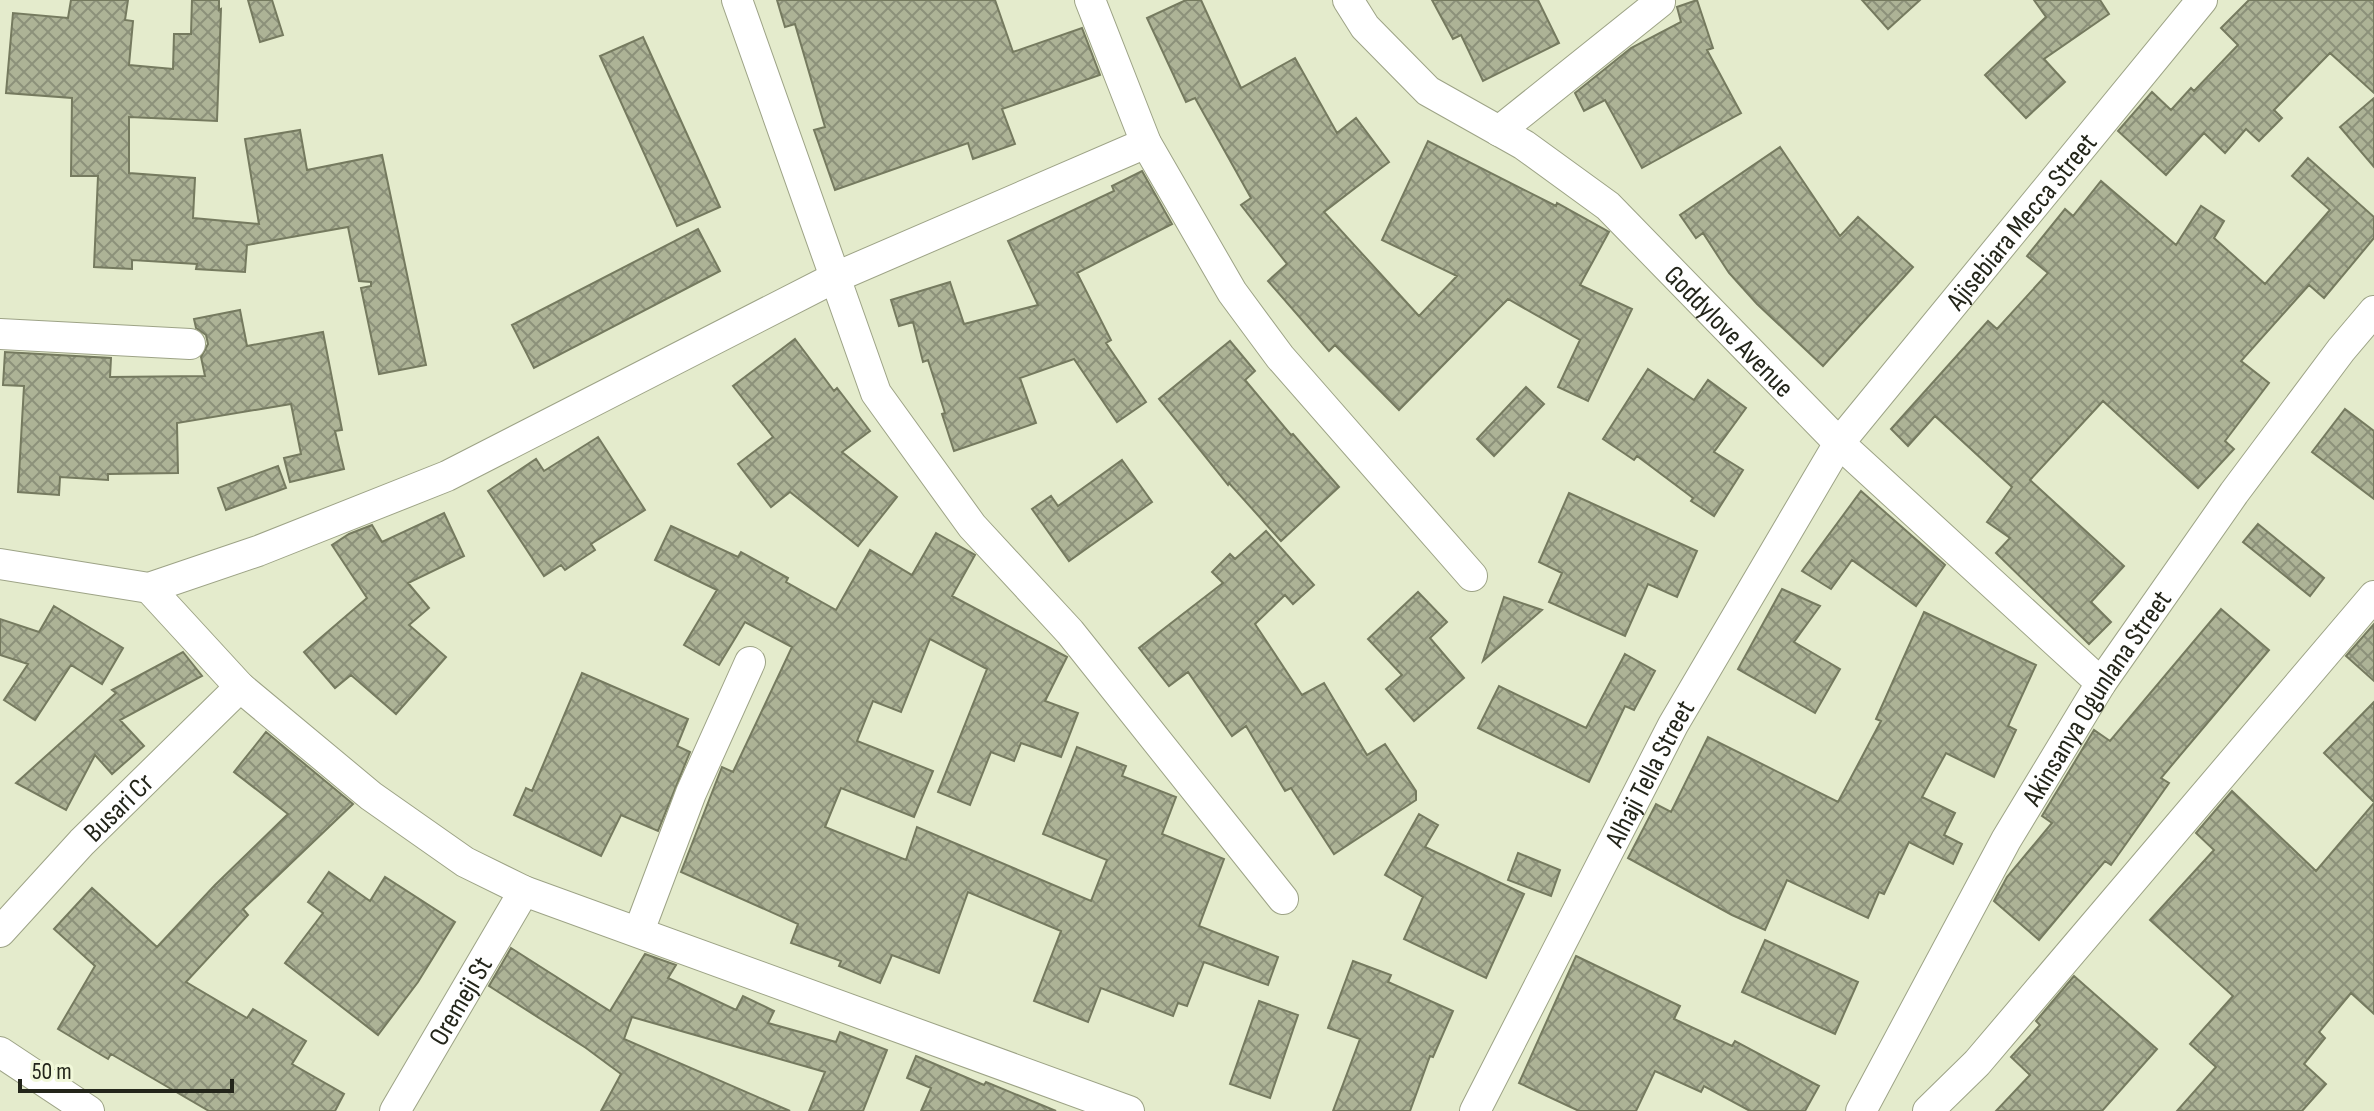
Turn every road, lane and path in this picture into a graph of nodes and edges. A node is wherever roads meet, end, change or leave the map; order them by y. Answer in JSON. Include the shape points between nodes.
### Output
{"nodes":[{"id":1,"x":737,"y":0,"type":"edge"},
{"id":2,"x":1090,"y":0,"type":"edge"},
{"id":3,"x":1348,"y":0,"type":"edge"},
{"id":4,"x":2202,"y":0,"type":"edge"},
{"id":5,"x":1660,"y":2,"type":"edge"},
{"id":6,"x":1499,"y":131,"type":"junction"},
{"id":7,"x":1146,"y":143,"type":"junction"},
{"id":8,"x":836,"y":277,"type":"junction"},
{"id":9,"x":2374,"y":311,"type":"edge"},
{"id":10,"x":0,"y":334,"type":"edge"},
{"id":11,"x":190,"y":344,"type":"dead end"},
{"id":12,"x":1839,"y":443,"type":"junction"},
{"id":13,"x":0,"y":564,"type":"edge"},
{"id":14,"x":1472,"y":576,"type":"dead end"},
{"id":15,"x":149,"y":588,"type":"junction"},
{"id":16,"x":2374,"y":596,"type":"edge"},
{"id":17,"x":750,"y":662,"type":"dead end"},
{"id":18,"x":2101,"y":683,"type":"junction"},
{"id":19,"x":240,"y":687,"type":"junction"},
{"id":20,"x":524,"y":891,"type":"junction"},
{"id":21,"x":1283,"y":899,"type":"dead end"},
{"id":22,"x":639,"y":931,"type":"junction"},
{"id":23,"x":0,"y":932,"type":"edge"},
{"id":24,"x":0,"y":1052,"type":"edge"},
{"id":25,"x":89,"y":1111,"type":"edge"},
{"id":26,"x":395,"y":1111,"type":"edge"},
{"id":27,"x":1129,"y":1111,"type":"edge"},
{"id":28,"x":1475,"y":1111,"type":"edge"},
{"id":29,"x":1861,"y":1111,"type":"edge"},
{"id":30,"x":1928,"y":1111,"type":"edge"}],
"edges":[{"from":1,"to":8,"type":"street"},
{"from":2,"to":7,"type":"street"},
{"from":3,"to":6,"type":"street","name":"Goddylove Avenue","via":[[1365,27],[1428,91]]},
{"from":4,"to":12,"type":"street","name":"Ajisebiara Mecca Street"},
{"from":5,"to":6,"type":"street"},
{"from":6,"to":12,"type":"street","name":"Goddylove Avenue","via":[[1608,206]]},
{"from":7,"to":8,"type":"street"},
{"from":7,"to":14,"type":"street","via":[[1232,292],[1280,357]]},
{"from":8,"to":15,"type":"street","via":[[447,476]]},
{"from":8,"to":21,"type":"street","via":[[876,393],[963,514],[1070,632]]},
{"from":9,"to":18,"type":"street","name":"Akinsanya Ogunlana Street","via":[[2243,481]]},
{"from":10,"to":11,"type":"street"},
{"from":12,"to":18,"type":"street","name":"Goddylove Avenue"},
{"from":12,"to":28,"type":"street","name":"Alhaji Tella Street","via":[[1673,725]]},
{"from":13,"to":15,"type":"street"},
{"from":15,"to":19,"type":"street"},
{"from":16,"to":30,"type":"street","via":[[1977,1063]]},
{"from":17,"to":22,"type":"street","via":[[691,793]]},
{"from":18,"to":29,"type":"street","name":"Akinsanya Ogunlana Street","via":[[2006,840]]},
{"from":19,"to":20,"type":"street","via":[[371,796],[465,862]]},
{"from":19,"to":23,"type":"street","name":"Busari Cr","via":[[82,842]]},
{"from":20,"to":22,"type":"street"},
{"from":20,"to":26,"type":"street","name":"Oremeji St"},
{"from":22,"to":27,"type":"street"},
{"from":24,"to":25,"type":"street"}]}
